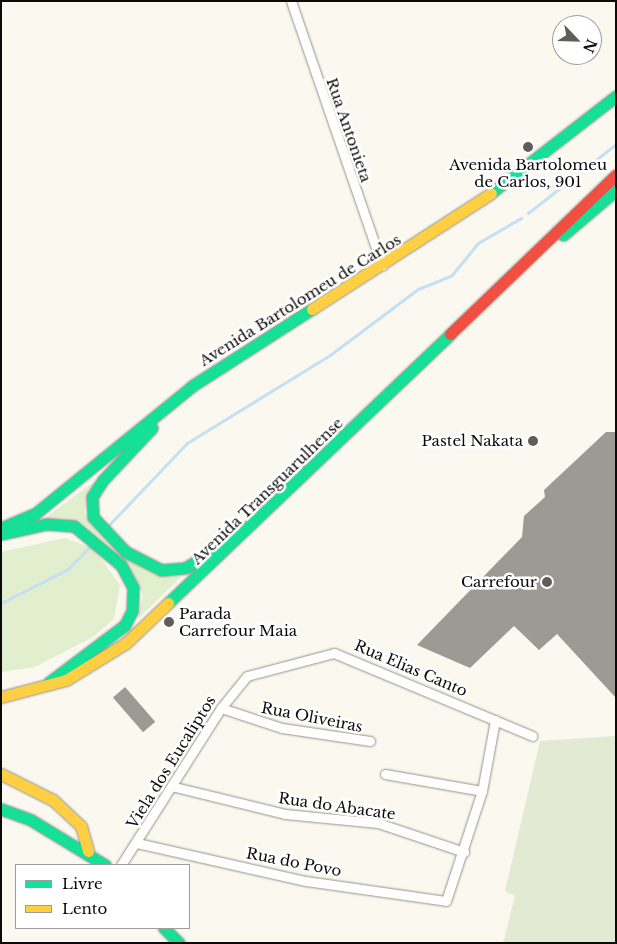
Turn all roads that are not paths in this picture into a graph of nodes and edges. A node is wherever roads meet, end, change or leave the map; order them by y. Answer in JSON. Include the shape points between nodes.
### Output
{"nodes":[{"id":1,"x":292,"y":1,"type":"edge"},
{"id":2,"x":616,"y":96,"type":"edge"},
{"id":3,"x":616,"y":175,"type":"edge"},
{"id":4,"x":616,"y":190,"type":"edge"},
{"id":5,"x":527,"y":263,"type":"junction"},
{"id":6,"x":382,"y":266,"type":"junction"},
{"id":7,"x":192,"y":386,"type":"junction"},
{"id":8,"x":265,"y":514,"type":"junction"},
{"id":9,"x":1,"y":528,"type":"edge"},
{"id":10,"x":1,"y":534,"type":"edge"},
{"id":11,"x":247,"y":676,"type":"joint"},
{"id":12,"x":36,"y":691,"type":"junction"},
{"id":13,"x":1,"y":697,"type":"edge"},
{"id":14,"x":221,"y":708,"type":"junction"},
{"id":15,"x":495,"y":720,"type":"junction"},
{"id":16,"x":532,"y":736,"type":"dead end"},
{"id":17,"x":370,"y":741,"type":"dead end"},
{"id":18,"x":2,"y":774,"type":"edge"},
{"id":19,"x":385,"y":774,"type":"dead end"},
{"id":20,"x":175,"y":786,"type":"junction"},
{"id":21,"x":482,"y":791,"type":"junction"},
{"id":22,"x":1,"y":809,"type":"edge"},
{"id":23,"x":31,"y":820,"type":"junction"},
{"id":24,"x":81,"y":826,"type":"junction"},
{"id":25,"x":137,"y":843,"type":"junction"},
{"id":26,"x":88,"y":851,"type":"junction"},
{"id":27,"x":464,"y":852,"type":"junction"},
{"id":28,"x":104,"y":864,"type":"edge"},
{"id":29,"x":122,"y":864,"type":"edge"},
{"id":30,"x":164,"y":929,"type":"edge"},
{"id":31,"x":165,"y":929,"type":"edge"},
{"id":32,"x":170,"y":943,"type":"edge"},
{"id":33,"x":179,"y":943,"type":"edge"}],
"edges":[{"from":1,"to":6,"type":"street","name":"Rua Antonieta"},
{"from":2,"to":6,"type":"main road","name":"Avenida Bartolomeu de Carlos","via":[[496,190]]},
{"from":3,"to":5,"type":"main road"},
{"from":4,"to":5,"type":"main road"},
{"from":5,"to":8,"type":"main road","name":"Avenida Transguarulhense"},
{"from":6,"to":7,"type":"main road","name":"Avenida Bartolomeu de Carlos"},
{"from":7,"to":8,"type":"main road","via":[[103,480],[92,497],[93,516],[126,552],[144,564],[177,570],[219,549]]},
{"from":7,"to":9,"type":"main road","name":"Avenida Bartolomeu de Carlos","via":[[36,513]]},
{"from":8,"to":12,"type":"main road","name":"Avenida Transguarulhense","via":[[126,643],[66,680]]},
{"from":10,"to":12,"type":"main road","via":[[46,524],[74,526],[121,565],[133,588],[133,605],[126,625]]},
{"from":11,"to":14,"type":"street","name":"Viela dos Eucaliptos"},
{"from":11,"to":15,"type":"street","name":"Rua Elias Canto","via":[[334,653]]},
{"from":12,"to":13,"type":"main road","name":"Avenida Transguarulhense"},
{"from":14,"to":17,"type":"street","name":"Rua Oliveiras","via":[[282,728]]},
{"from":14,"to":20,"type":"street","name":"Viela dos Eucaliptos"},
{"from":15,"to":16,"type":"street","name":"Rua Elias Canto"},
{"from":15,"to":21,"type":"street"},
{"from":18,"to":24,"type":"main road","via":[[43,793]]},
{"from":19,"to":21,"type":"street"},
{"from":20,"to":25,"type":"street","name":"Viela dos Eucaliptos"},
{"from":20,"to":27,"type":"street","name":"Rua do Abacate","via":[[285,814],[378,822]]},
{"from":21,"to":27,"type":"street"},
{"from":22,"to":23,"type":"main road"},
{"from":23,"to":24,"type":"main road","via":[[62,830]]},
{"from":23,"to":26,"type":"main road"},
{"from":24,"to":26,"type":"main road"},
{"from":25,"to":27,"type":"street","name":"Rua do Povo","via":[[306,881],[446,901]]},
{"from":25,"to":29,"type":"street","name":"Viela dos Eucaliptos"},
{"from":26,"to":28,"type":"main road"},
{"from":30,"to":32,"type":"main road"},
{"from":31,"to":33,"type":"main road"}]}
